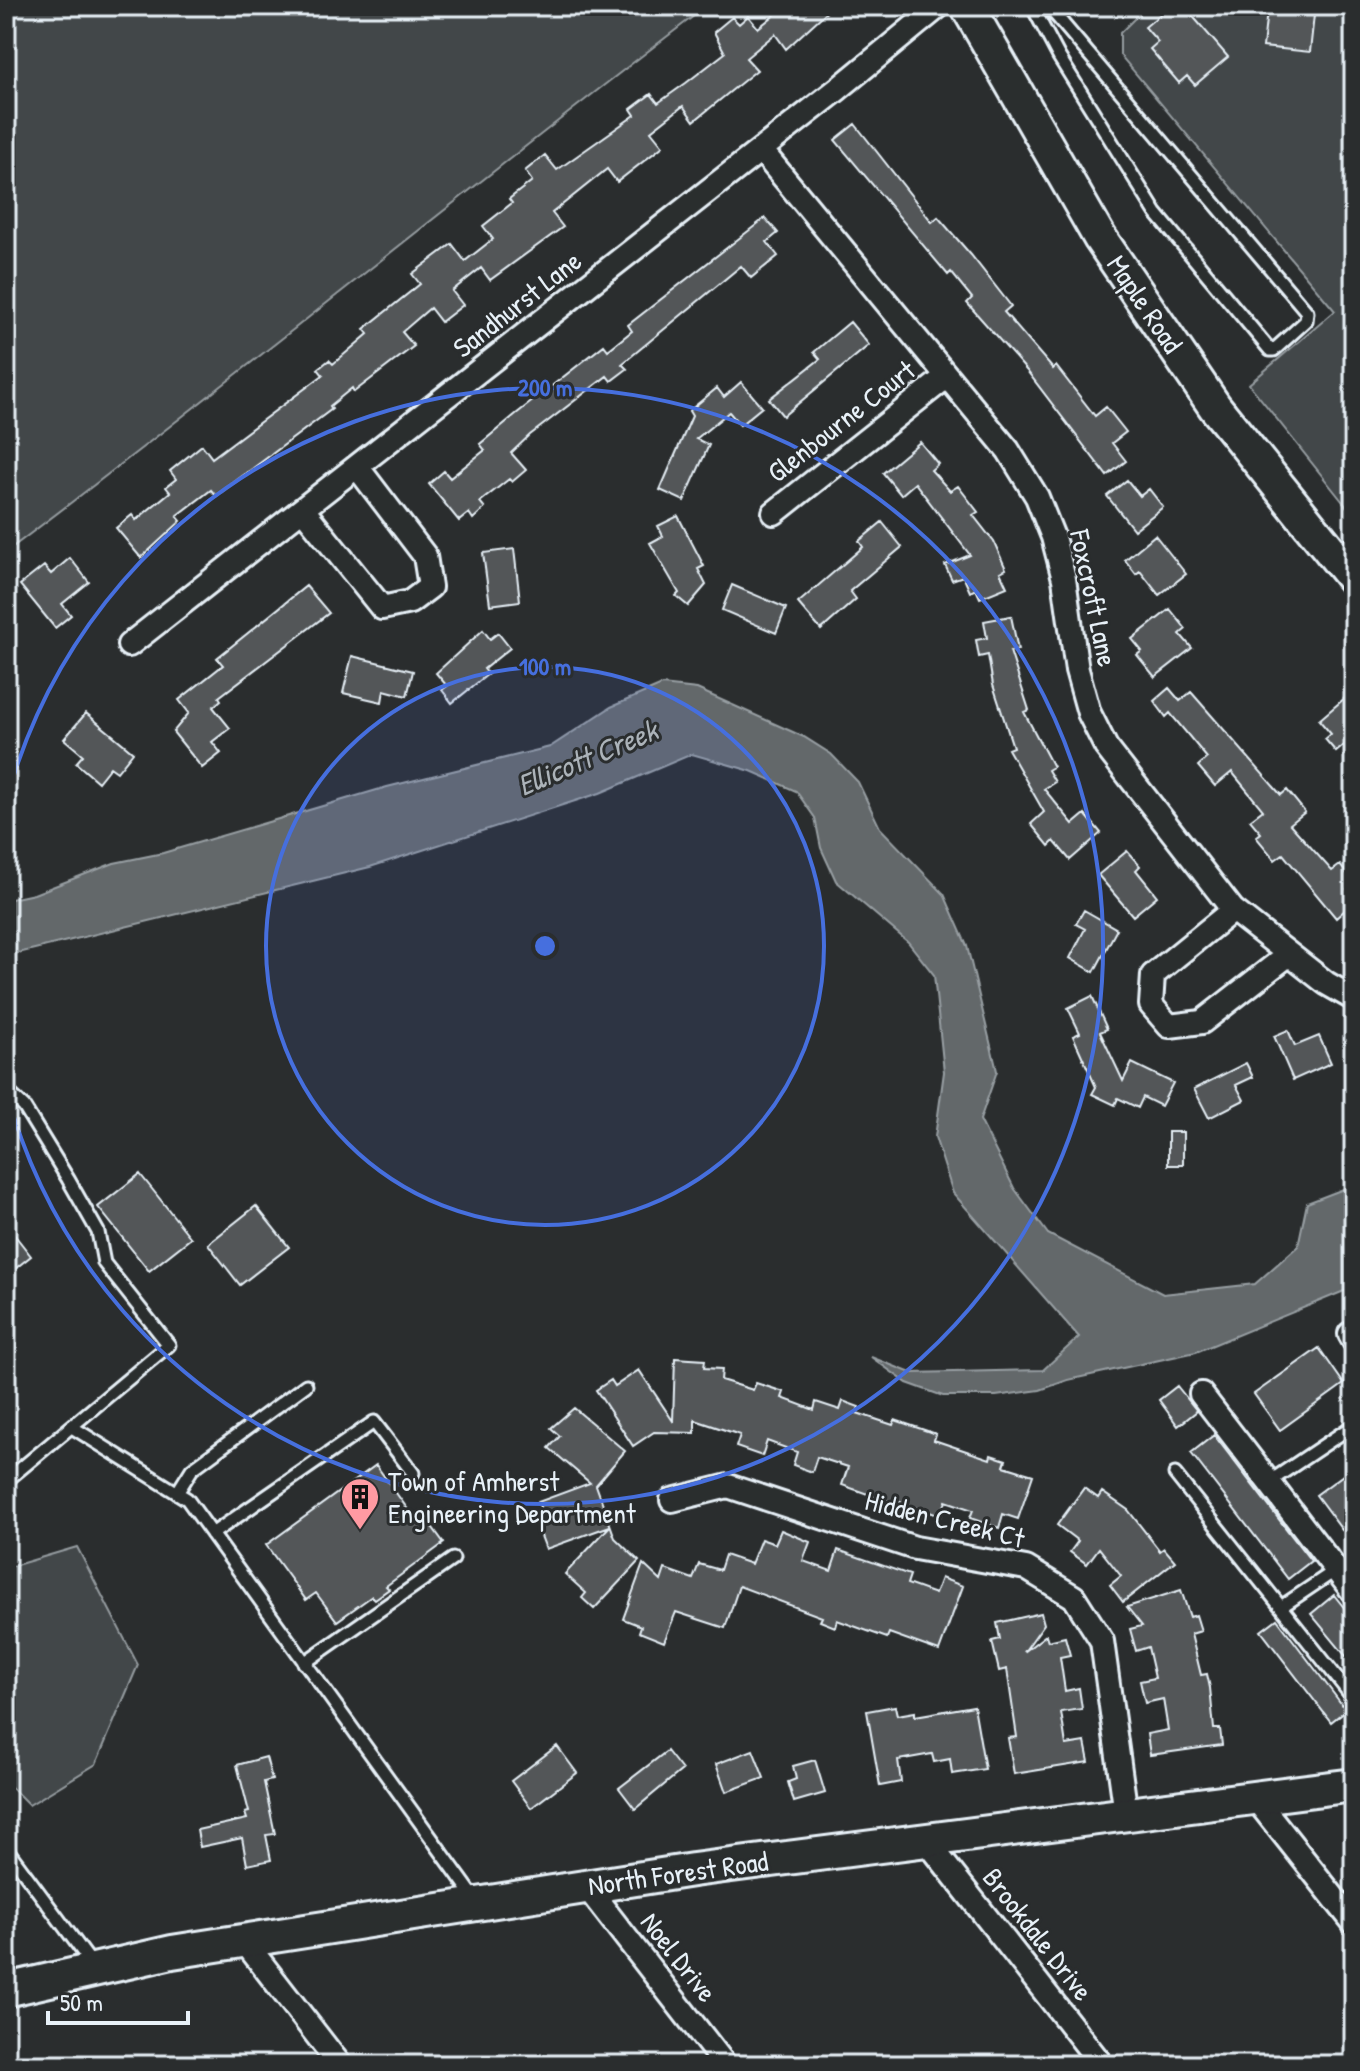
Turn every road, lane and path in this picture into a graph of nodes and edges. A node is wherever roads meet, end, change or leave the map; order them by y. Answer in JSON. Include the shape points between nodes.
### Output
{"nodes":[{"id":1,"x":939,"y":6,"type":"edge"},
{"id":2,"x":967,"y":6,"type":"edge"},
{"id":3,"x":1032,"y":6,"type":"edge"},
{"id":4,"x":1048,"y":6,"type":"edge"},
{"id":5,"x":761,"y":150,"type":"junction"},
{"id":6,"x":946,"y":377,"type":"junction"},
{"id":7,"x":358,"y":468,"type":"junction"},
{"id":8,"x":304,"y":511,"type":"junction"},
{"id":9,"x":774,"y":513,"type":"dead end"},
{"id":10,"x":1354,"y":580,"type":"edge"},
{"id":11,"x":129,"y":645,"type":"dead end"},
{"id":12,"x":1233,"y":910,"type":"junction"},
{"id":13,"x":1288,"y":955,"type":"junction"},
{"id":14,"x":1354,"y":999,"type":"edge"},
{"id":15,"x":6,"y":1090,"type":"edge"},
{"id":16,"x":306,"y":1385,"type":"dead end"},
{"id":17,"x":1201,"y":1394,"type":"dead end"},
{"id":18,"x":1354,"y":1425,"type":"edge"},
{"id":19,"x":72,"y":1427,"type":"junction"},
{"id":20,"x":413,"y":1473,"type":"dead end"},
{"id":21,"x":1175,"y":1474,"type":"dead end"},
{"id":22,"x":6,"y":1481,"type":"edge"},
{"id":23,"x":1269,"y":1482,"type":"junction"},
{"id":24,"x":177,"y":1493,"type":"junction"},
{"id":25,"x":672,"y":1500,"type":"dead end"},
{"id":26,"x":212,"y":1534,"type":"junction"},
{"id":27,"x":453,"y":1559,"type":"dead end"},
{"id":28,"x":1336,"y":1570,"type":"junction"},
{"id":29,"x":1354,"y":1593,"type":"edge"},
{"id":30,"x":1281,"y":1607,"type":"junction"},
{"id":31,"x":304,"y":1663,"type":"junction"},
{"id":32,"x":1354,"y":1699,"type":"edge"},
{"id":33,"x":1354,"y":1785,"type":"edge"},
{"id":34,"x":1255,"y":1798,"type":"junction"},
{"id":35,"x":1126,"y":1814,"type":"junction"},
{"id":36,"x":926,"y":1840,"type":"junction"},
{"id":37,"x":6,"y":1848,"type":"edge"},
{"id":38,"x":586,"y":1886,"type":"junction"},
{"id":39,"x":479,"y":1903,"type":"junction"},
{"id":40,"x":1354,"y":1923,"type":"edge"},
{"id":41,"x":244,"y":1941,"type":"junction"},
{"id":42,"x":96,"y":1969,"type":"junction"},
{"id":43,"x":6,"y":1990,"type":"edge"},
{"id":44,"x":340,"y":2065,"type":"edge"},
{"id":45,"x":725,"y":2065,"type":"edge"},
{"id":46,"x":1102,"y":2065,"type":"edge"}],
"edges":[{"from":1,"to":5,"type":"street","name":"Sandhurst Lane"},
{"from":2,"to":10,"type":"street","name":"Maple Road","via":[[1100,238],[1197,381]]},
{"from":3,"to":4,"type":"lane","via":[[1156,213],[1274,350],[1306,321],[1307,312]]},
{"from":5,"to":6,"type":"street","name":"Foxcroft Lane"},
{"from":5,"to":7,"type":"street","name":"Sandhurst Lane"},
{"from":6,"to":9,"type":"street","name":"Glenbourne Court"},
{"from":6,"to":12,"type":"street","name":"Foxcroft Lane","via":[[1008,450],[1037,497],[1064,579],[1077,670],[1106,747]]},
{"from":7,"to":8,"type":"street","name":"Sandhurst Lane"},
{"from":7,"to":8,"type":"street","via":[[425,556],[430,587],[410,602],[382,608]]},
{"from":8,"to":11,"type":"street","name":"Sandhurst Lane"},
{"from":12,"to":13,"type":"street","name":"Foxcroft Lane"},
{"from":12,"to":13,"type":"street","via":[[1153,975],[1151,1005],[1169,1026],[1202,1022]]},
{"from":13,"to":14,"type":"street","name":"Foxcroft Lane"},
{"from":15,"to":19,"type":"lane","via":[[24,1107],[68,1179],[98,1232],[104,1263],[169,1345]]},
{"from":16,"to":24,"type":"lane","via":[[192,1469]]},
{"from":17,"to":23,"type":"street"},
{"from":18,"to":23,"type":"lane"},
{"from":19,"to":22,"type":"lane"},
{"from":19,"to":24,"type":"lane"},
{"from":20,"to":26,"type":"lane","via":[[374,1422]]},
{"from":21,"to":30,"type":"lane"},
{"from":23,"to":28,"type":"street"},
{"from":24,"to":26,"type":"lane"},
{"from":25,"to":35,"type":"street","name":"Hidden Creek Ct","via":[[728,1486],[915,1548],[1026,1568],[1074,1597],[1102,1641]]},
{"from":26,"to":31,"type":"lane"},
{"from":27,"to":31,"type":"lane"},
{"from":28,"to":29,"type":"street"},
{"from":28,"to":30,"type":"lane"},
{"from":30,"to":32,"type":"lane"},
{"from":31,"to":39,"type":"lane"},
{"from":33,"to":34,"type":"street","name":"North Forest Road"},
{"from":34,"to":35,"type":"street","name":"North Forest Road"},
{"from":34,"to":40,"type":"street"},
{"from":35,"to":36,"type":"street","name":"North Forest Road"},
{"from":36,"to":38,"type":"street","name":"North Forest Road"},
{"from":36,"to":46,"type":"street","name":"Brookdale Drive"},
{"from":37,"to":42,"type":"lane"},
{"from":38,"to":39,"type":"street","name":"North Forest Road"},
{"from":38,"to":45,"type":"street","name":"Noel Drive"},
{"from":39,"to":41,"type":"street","name":"North Forest Road"},
{"from":41,"to":42,"type":"street","name":"North Forest Road"},
{"from":41,"to":44,"type":"street"},
{"from":42,"to":43,"type":"street","name":"North Forest Road"}]}
